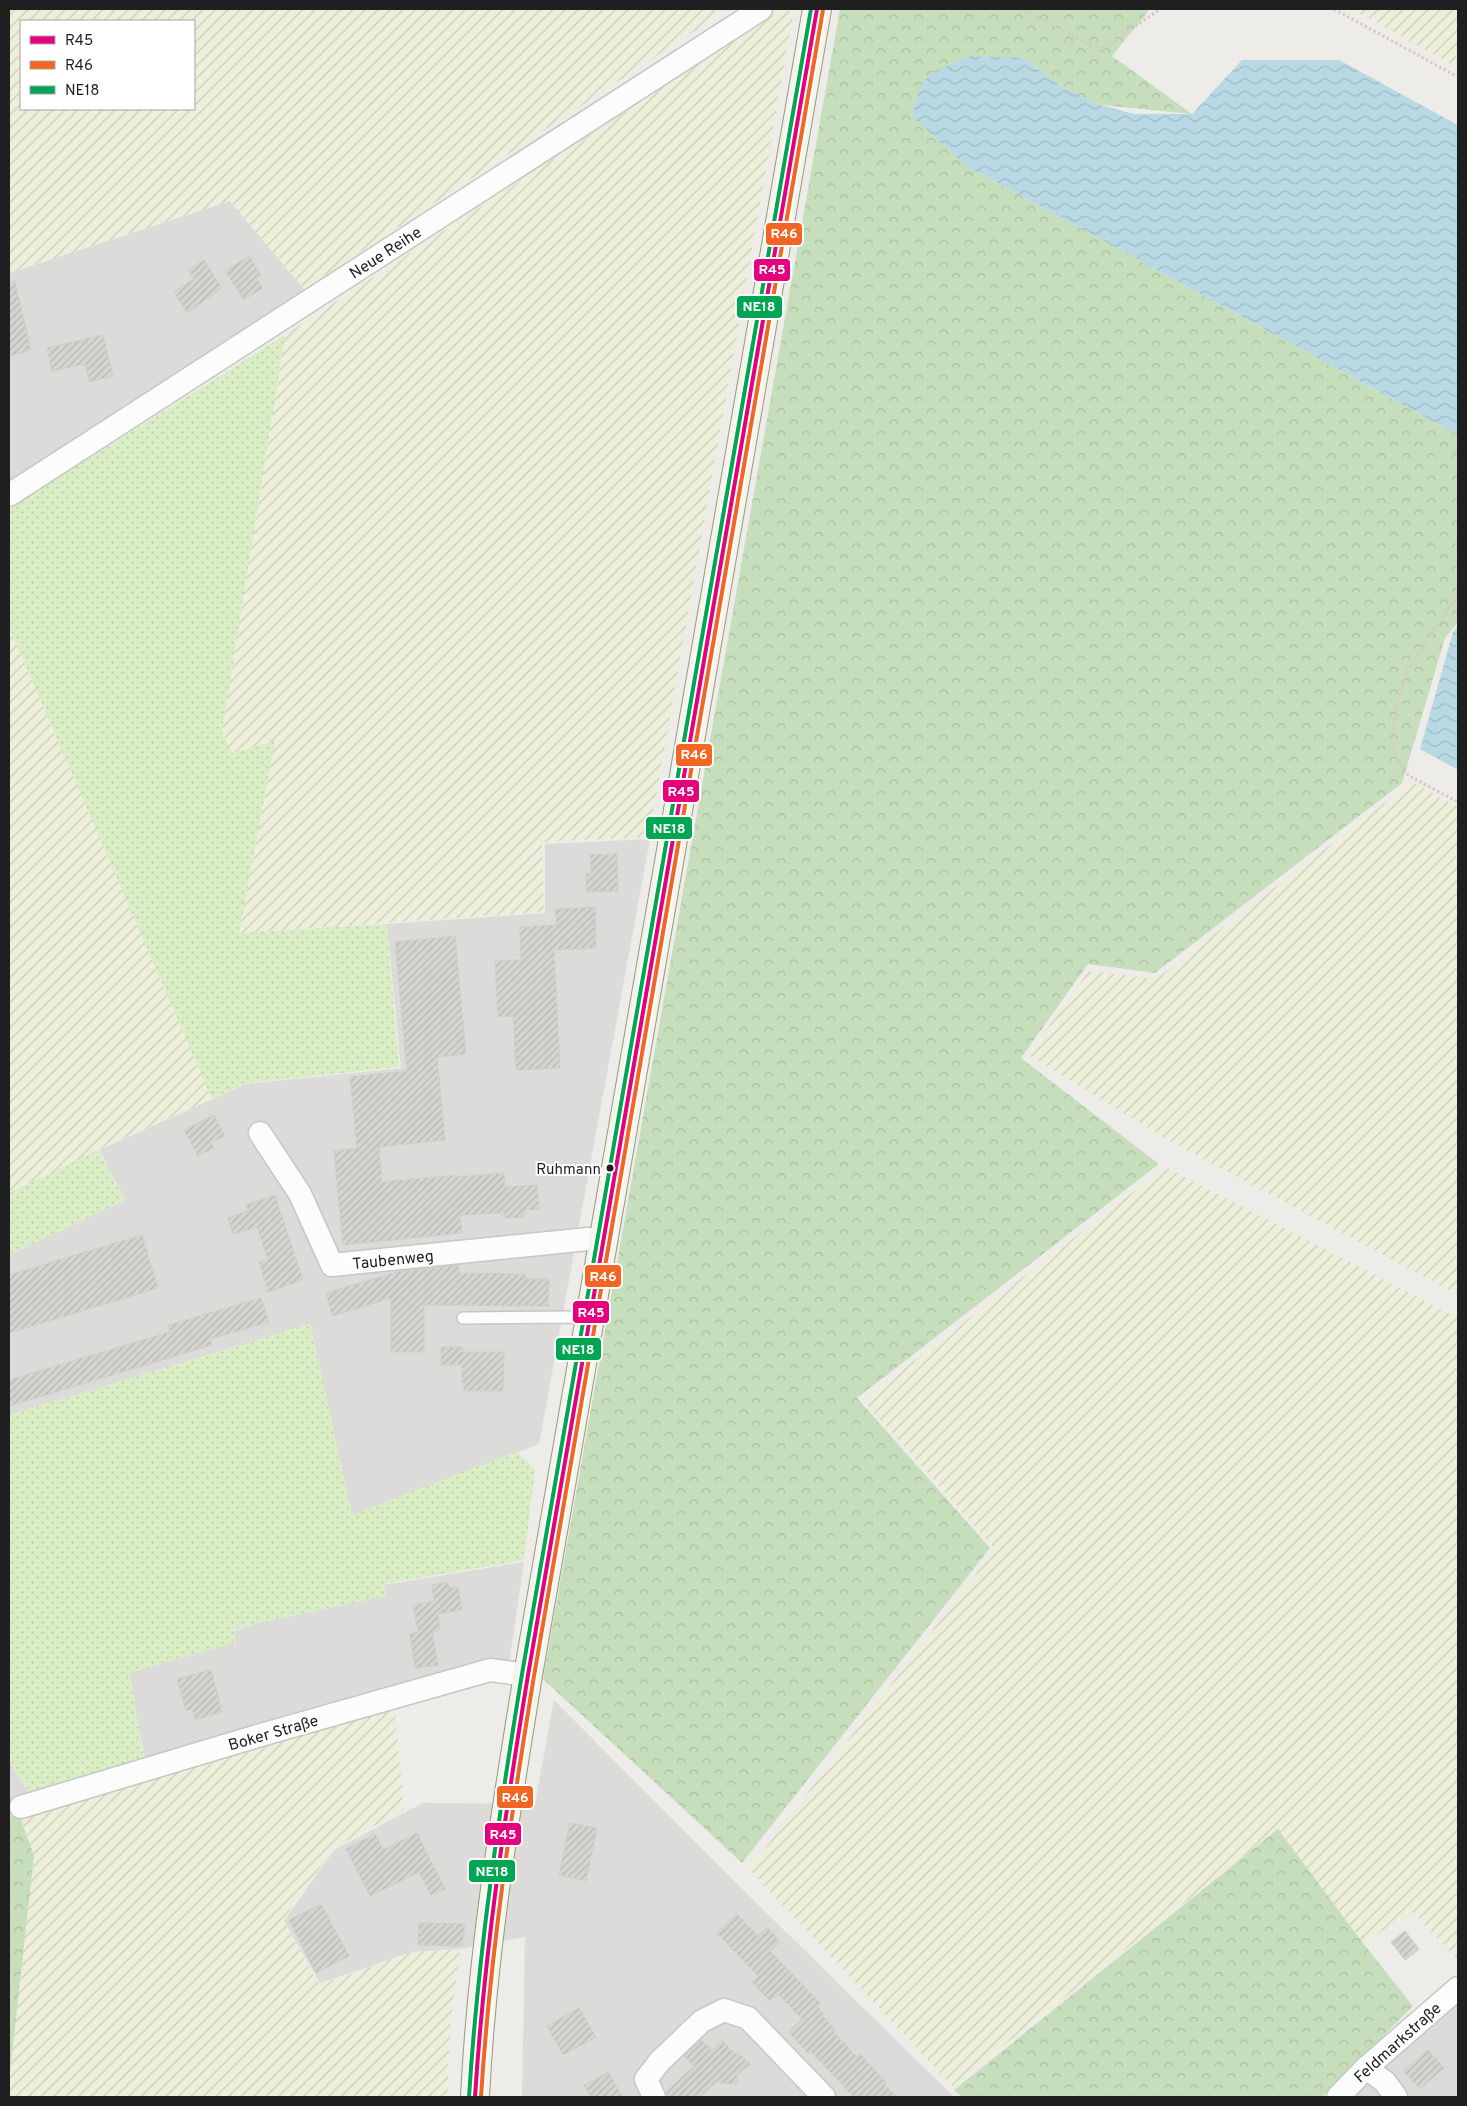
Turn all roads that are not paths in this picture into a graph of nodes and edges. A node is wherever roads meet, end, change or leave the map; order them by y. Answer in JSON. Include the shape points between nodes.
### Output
{"nodes":[{"id":1,"x":761,"y":9,"type":"edge"},
{"id":2,"x":817,"y":9,"type":"edge"},
{"id":3,"x":9,"y":495,"type":"edge"},
{"id":4,"x":260,"y":1133,"type":"dead end"},
{"id":5,"x":604,"y":1240,"type":"junction"},
{"id":6,"x":462,"y":1318,"type":"dead end"},
{"id":7,"x":590,"y":1319,"type":"junction"},
{"id":8,"x":528,"y":1675,"type":"junction"},
{"id":9,"x":21,"y":1807,"type":"dead end"},
{"id":10,"x":1458,"y":1988,"type":"edge"},
{"id":11,"x":1366,"y":2068,"type":"junction"},
{"id":12,"x":475,"y":2097,"type":"edge"},
{"id":13,"x":654,"y":2097,"type":"edge"},
{"id":14,"x":824,"y":2097,"type":"edge"},
{"id":15,"x":1338,"y":2097,"type":"edge"},
{"id":16,"x":1396,"y":2097,"type":"edge"}],
"edges":[{"from":1,"to":3,"type":"street","name":"Neue Reihe"},
{"from":2,"to":5,"type":"main road"},
{"from":4,"to":5,"type":"street","name":"Taubenweg","via":[[300,1194],[332,1265]]},
{"from":5,"to":7,"type":"main road"},
{"from":6,"to":7,"type":"lane"},
{"from":7,"to":8,"type":"main road"},
{"from":8,"to":9,"type":"street","name":"Boker Straße","via":[[490,1670]]},
{"from":8,"to":12,"type":"main road","via":[[502,1829]]},
{"from":10,"to":11,"type":"street","name":"Feldmarkstraße"},
{"from":11,"to":15,"type":"street","name":"Feldmarkstraße"},
{"from":11,"to":16,"type":"street","via":[[1385,2082]]},
{"from":13,"to":14,"type":"street","via":[[646,2079],[660,2061],[702,2021],[724,2010],[748,2018]]}]}
